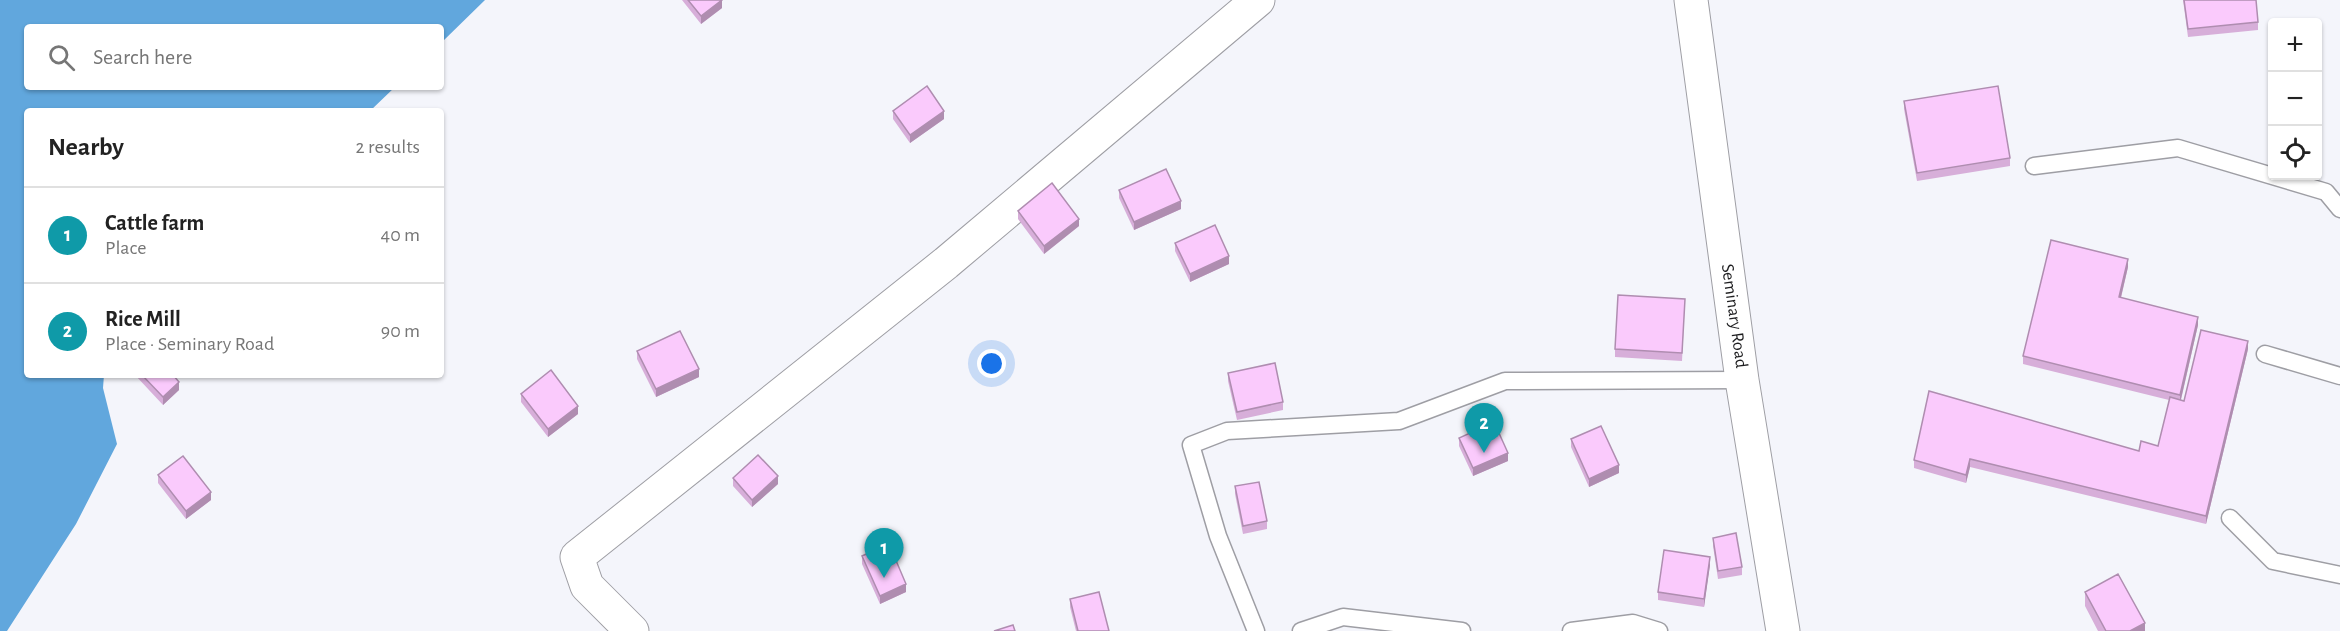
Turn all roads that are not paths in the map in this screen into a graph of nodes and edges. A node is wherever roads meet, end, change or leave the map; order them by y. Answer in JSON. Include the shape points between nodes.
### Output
{"nodes":[{"id":1,"x":1258,"y":0,"type":"edge"},
{"id":2,"x":1690,"y":0,"type":"edge"},
{"id":3,"x":2034,"y":166,"type":"dead end"},
{"id":4,"x":2340,"y":209,"type":"edge"},
{"id":5,"x":2265,"y":354,"type":"dead end"},
{"id":6,"x":2340,"y":376,"type":"edge"},
{"id":7,"x":1742,"y":380,"type":"junction"},
{"id":8,"x":2230,"y":518,"type":"dead end"},
{"id":9,"x":2340,"y":575,"type":"edge"},
{"id":10,"x":632,"y":631,"type":"edge"},
{"id":11,"x":1256,"y":631,"type":"edge"},
{"id":12,"x":1301,"y":631,"type":"edge"},
{"id":13,"x":1462,"y":631,"type":"edge"},
{"id":14,"x":1571,"y":631,"type":"edge"},
{"id":15,"x":1659,"y":631,"type":"edge"},
{"id":16,"x":1783,"y":631,"type":"edge"}],
"edges":[{"from":1,"to":10,"type":"street","via":[[946,263],[577,557],[587,586]]},
{"from":2,"to":7,"type":"street","name":"Seminary Road"},
{"from":3,"to":4,"type":"lane","via":[[2178,148],[2326,192]]},
{"from":5,"to":6,"type":"lane"},
{"from":7,"to":11,"type":"lane","via":[[1504,381],[1399,421],[1227,430],[1191,446],[1218,536]]},
{"from":7,"to":16,"type":"street","name":"Seminary Road"},
{"from":8,"to":9,"type":"lane","via":[[2273,561]]},
{"from":12,"to":13,"type":"lane","via":[[1342,617]]},
{"from":14,"to":15,"type":"lane","via":[[1633,623]]}]}
